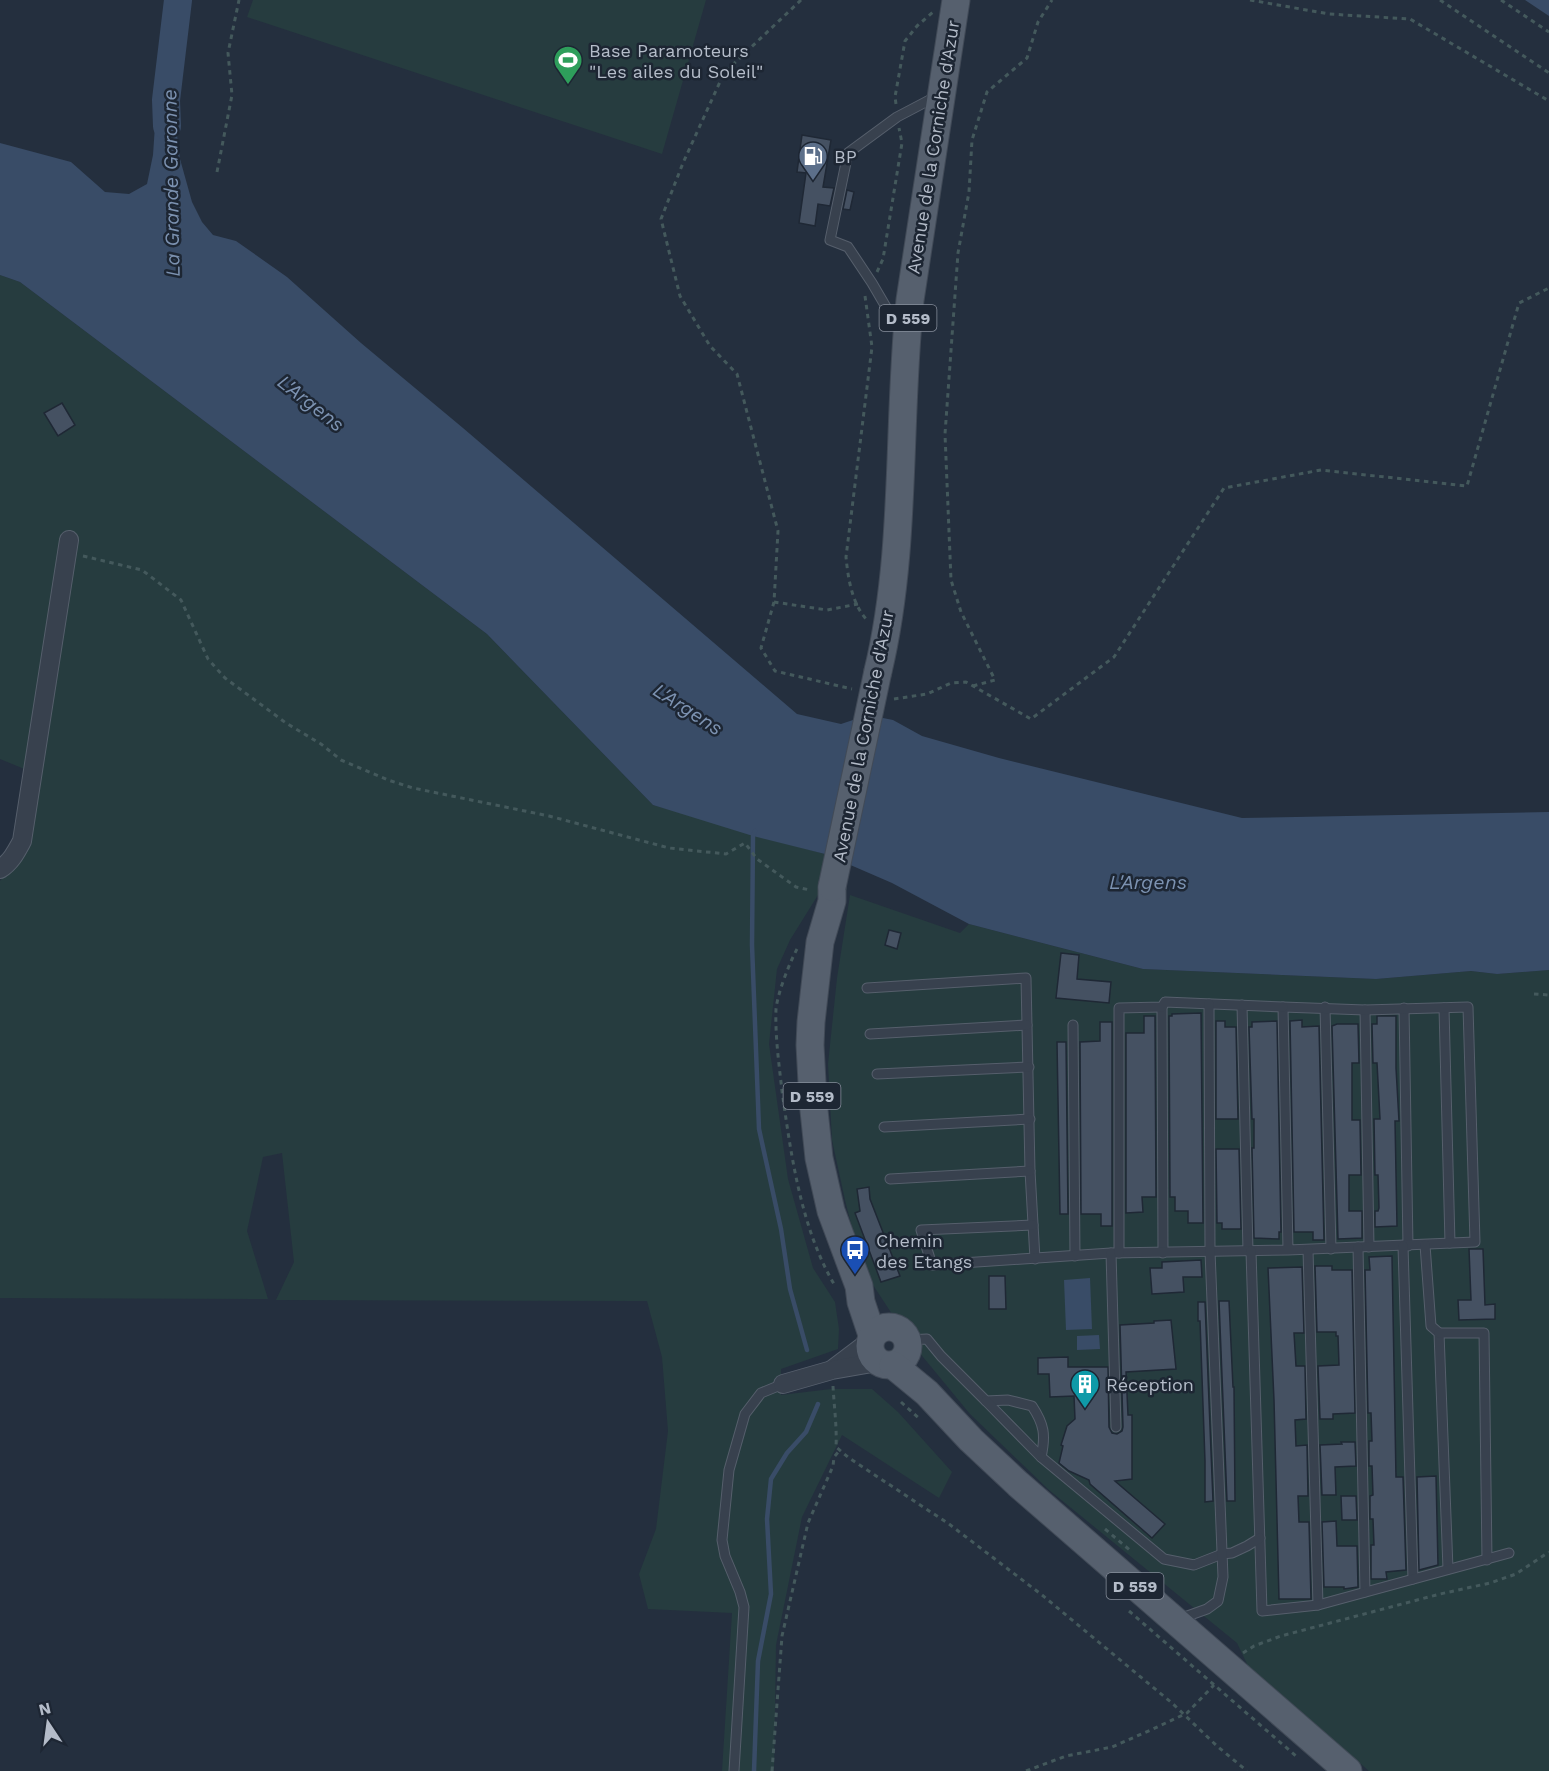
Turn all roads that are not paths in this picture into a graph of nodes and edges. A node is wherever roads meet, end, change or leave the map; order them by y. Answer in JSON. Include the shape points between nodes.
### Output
{"nodes":[{"id":1,"x":945,"y":4,"type":"edge"},
{"id":2,"x":941,"y":94,"type":"junction"},
{"id":3,"x":906,"y":341,"type":"junction"},
{"id":4,"x":69,"y":540,"type":"dead end"},
{"id":5,"x":0,"y":868,"type":"edge"},
{"id":6,"x":867,"y":988,"type":"dead end"},
{"id":7,"x":1209,"y":1004,"type":"junction"},
{"id":8,"x":1242,"y":1005,"type":"junction"},
{"id":9,"x":1162,"y":1007,"type":"junction"},
{"id":10,"x":1282,"y":1007,"type":"junction"},
{"id":11,"x":1324,"y":1008,"type":"junction"},
{"id":12,"x":1404,"y":1008,"type":"junction"},
{"id":13,"x":1444,"y":1008,"type":"junction"},
{"id":14,"x":1365,"y":1010,"type":"junction"},
{"id":15,"x":1073,"y":1024,"type":"dead end"},
{"id":16,"x":1027,"y":1025,"type":"junction"},
{"id":17,"x":870,"y":1034,"type":"dead end"},
{"id":18,"x":1029,"y":1067,"type":"junction"},
{"id":19,"x":877,"y":1074,"type":"dead end"},
{"id":20,"x":1030,"y":1119,"type":"junction"},
{"id":21,"x":884,"y":1128,"type":"dead end"},
{"id":22,"x":1030,"y":1171,"type":"junction"},
{"id":23,"x":890,"y":1179,"type":"dead end"},
{"id":24,"x":1033,"y":1225,"type":"junction"},
{"id":25,"x":1450,"y":1243,"type":"junction"},
{"id":26,"x":1425,"y":1245,"type":"junction"},
{"id":27,"x":1405,"y":1246,"type":"junction"},
{"id":28,"x":1358,"y":1247,"type":"junction"},
{"id":29,"x":1369,"y":1247,"type":"junction"},
{"id":30,"x":1331,"y":1249,"type":"junction"},
{"id":31,"x":1288,"y":1250,"type":"junction"},
{"id":32,"x":1308,"y":1250,"type":"junction"},
{"id":33,"x":1210,"y":1251,"type":"junction"},
{"id":34,"x":1250,"y":1251,"type":"junction"},
{"id":35,"x":1115,"y":1253,"type":"junction"},
{"id":36,"x":1163,"y":1253,"type":"junction"},
{"id":37,"x":1075,"y":1256,"type":"junction"},
{"id":38,"x":1035,"y":1259,"type":"junction"},
{"id":39,"x":1439,"y":1333,"type":"junction"},
{"id":40,"x":889,"y":1346,"type":"junction"},
{"id":41,"x":783,"y":1384,"type":"joint"},
{"id":42,"x":986,"y":1401,"type":"junction"},
{"id":43,"x":1116,"y":1427,"type":"dead end"},
{"id":44,"x":1041,"y":1457,"type":"junction"},
{"id":45,"x":1260,"y":1538,"type":"junction"},
{"id":46,"x":1509,"y":1553,"type":"dead end"},
{"id":47,"x":1222,"y":1554,"type":"junction"},
{"id":48,"x":1487,"y":1560,"type":"junction"},
{"id":49,"x":1448,"y":1569,"type":"junction"},
{"id":50,"x":1413,"y":1579,"type":"junction"},
{"id":51,"x":1365,"y":1592,"type":"junction"},
{"id":52,"x":1318,"y":1605,"type":"junction"},
{"id":53,"x":1174,"y":1620,"type":"junction"},
{"id":54,"x":734,"y":1771,"type":"edge"},
{"id":55,"x":1348,"y":1771,"type":"edge"}],
"edges":[{"from":1,"to":2,"type":"main road","name":"Avenue de la Corniche d'Azur","number":"D 559"},
{"from":2,"to":3,"type":"main road","name":"Avenue de la Corniche d'Azur","number":"D 559"},
{"from":2,"to":3,"type":"lane","via":[[897,117],[848,153],[830,240],[848,247]]},
{"from":3,"to":40,"type":"main road","name":"Avenue de la Corniche d'Azur","number":"D 559","bridge":true,"via":[[895,565],[886,640],[870,681],[823,893],[832,901],[820,942],[810,1045],[819,1158],[831,1211],[859,1286]]},
{"from":4,"to":5,"type":"street","via":[[22,841]]},
{"from":6,"to":16,"type":"lane","via":[[1026,978]]},
{"from":7,"to":8,"type":"lane"},
{"from":7,"to":9,"type":"lane","via":[[1165,1002]]},
{"from":7,"to":33,"type":"lane"},
{"from":8,"to":10,"type":"lane"},
{"from":8,"to":34,"type":"lane"},
{"from":9,"to":35,"type":"lane","via":[[1119,1008]]},
{"from":9,"to":36,"type":"lane"},
{"from":10,"to":11,"type":"lane"},
{"from":10,"to":31,"type":"lane"},
{"from":11,"to":14,"type":"lane"},
{"from":11,"to":30,"type":"lane"},
{"from":12,"to":13,"type":"lane"},
{"from":12,"to":14,"type":"lane"},
{"from":12,"to":27,"type":"lane"},
{"from":13,"to":25,"type":"lane"},
{"from":13,"to":25,"type":"lane","via":[[1468,1007],[1475,1242]]},
{"from":14,"to":29,"type":"lane"},
{"from":15,"to":37,"type":"lane"},
{"from":16,"to":17,"type":"lane"},
{"from":16,"to":18,"type":"lane"},
{"from":18,"to":19,"type":"lane"},
{"from":18,"to":20,"type":"lane"},
{"from":20,"to":21,"type":"lane"},
{"from":20,"to":22,"type":"lane"},
{"from":22,"to":23,"type":"lane"},
{"from":22,"to":24,"type":"lane"},
{"from":24,"to":38,"type":"lane"},
{"from":24,"to":38,"type":"lane","via":[[921,1230],[932,1265]]},
{"from":25,"to":26,"type":"lane"},
{"from":26,"to":27,"type":"lane"},
{"from":26,"to":39,"type":"lane","via":[[1431,1326]]},
{"from":27,"to":29,"type":"lane"},
{"from":27,"to":50,"type":"lane"},
{"from":28,"to":29,"type":"lane"},
{"from":28,"to":30,"type":"lane"},
{"from":28,"to":51,"type":"lane"},
{"from":30,"to":32,"type":"lane"},
{"from":31,"to":32,"type":"lane"},
{"from":31,"to":34,"type":"lane"},
{"from":32,"to":52,"type":"lane"},
{"from":33,"to":34,"type":"lane"},
{"from":33,"to":36,"type":"lane"},
{"from":33,"to":47,"type":"lane"},
{"from":34,"to":45,"type":"lane"},
{"from":35,"to":36,"type":"lane"},
{"from":35,"to":37,"type":"lane"},
{"from":35,"to":43,"type":"lane"},
{"from":37,"to":38,"type":"lane"},
{"from":39,"to":48,"type":"lane","via":[[1484,1333]]},
{"from":39,"to":49,"type":"lane"},
{"from":40,"to":41,"type":"street","via":[[826,1372]]},
{"from":40,"to":42,"type":"lane","via":[[927,1339]]},
{"from":40,"to":53,"type":"main road","name":"Avenue de la Corniche d'Azur","number":"D 559","via":[[971,1440]]},
{"from":41,"to":54,"type":"lane","via":[[761,1393],[745,1413],[729,1470],[722,1540],[724,1556],[744,1607]]},
{"from":42,"to":44,"type":"lane"},
{"from":42,"to":44,"type":"lane","via":[[1008,1400],[1032,1406],[1042,1422],[1045,1443]]},
{"from":44,"to":47,"type":"lane","via":[[1164,1559],[1194,1565]]},
{"from":45,"to":47,"type":"lane"},
{"from":45,"to":52,"type":"lane","via":[[1262,1611]]},
{"from":46,"to":48,"type":"lane"},
{"from":47,"to":53,"type":"lane","via":[[1218,1601]]},
{"from":48,"to":49,"type":"lane"},
{"from":49,"to":50,"type":"lane"},
{"from":50,"to":51,"type":"lane"},
{"from":51,"to":52,"type":"lane"},
{"from":53,"to":55,"type":"main road","name":"Avenue de la Corniche d'Azur","number":"D 559","via":[[1233,1660]]}]}
